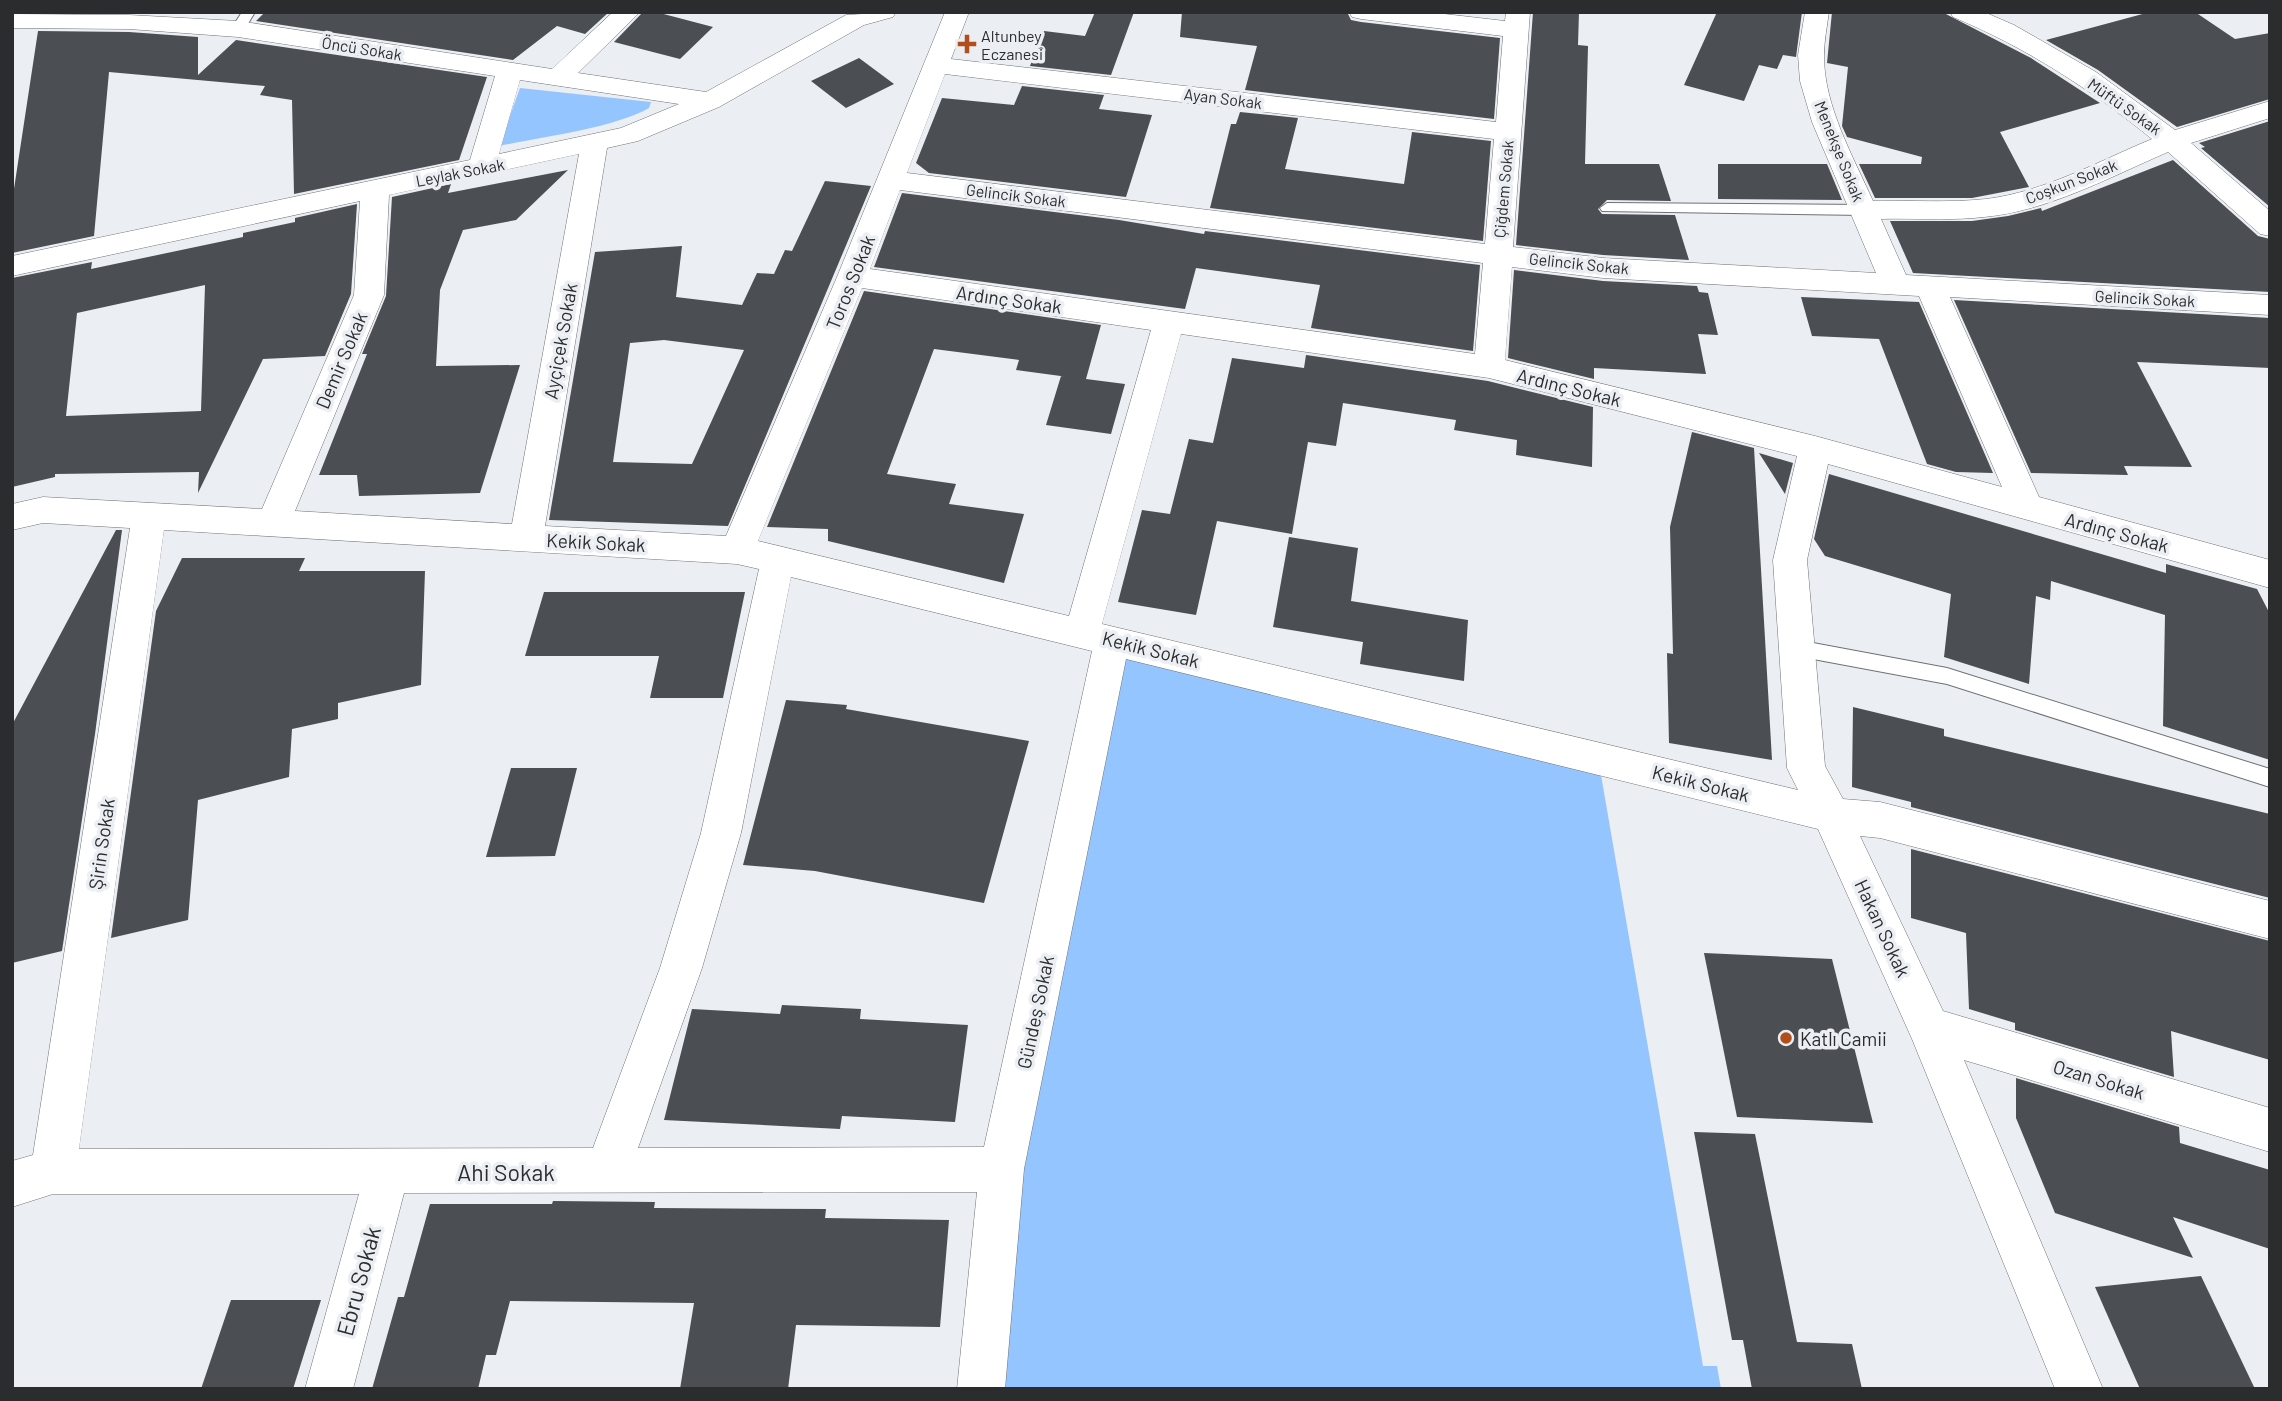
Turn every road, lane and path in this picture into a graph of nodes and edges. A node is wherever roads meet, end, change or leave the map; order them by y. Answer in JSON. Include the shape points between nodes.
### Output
{"nodes":[{"id":1,"x":628,"y":12,"type":"edge"},
{"id":2,"x":884,"y":12,"type":"edge"},
{"id":3,"x":957,"y":12,"type":"edge"},
{"id":4,"x":1361,"y":12,"type":"edge"},
{"id":5,"x":1817,"y":12,"type":"edge"},
{"id":6,"x":1980,"y":15,"type":"edge"},
{"id":7,"x":844,"y":16,"type":"edge"},
{"id":8,"x":244,"y":20,"type":"edge"},
{"id":9,"x":12,"y":21,"type":"edge"},
{"id":10,"x":1517,"y":21,"type":"edge"},
{"id":11,"x":937,"y":65,"type":"junction"},
{"id":12,"x":509,"y":72,"type":"junction"},
{"id":13,"x":556,"y":79,"type":"junction"},
{"id":14,"x":709,"y":101,"type":"junction"},
{"id":15,"x":2270,"y":109,"type":"edge"},
{"id":16,"x":1508,"y":132,"type":"junction"},
{"id":17,"x":2173,"y":140,"type":"junction"},
{"id":18,"x":594,"y":145,"type":"junction"},
{"id":19,"x":481,"y":168,"type":"junction"},
{"id":20,"x":891,"y":180,"type":"junction"},
{"id":21,"x":375,"y":188,"type":"junction"},
{"id":22,"x":1606,"y":208,"type":"dead end"},
{"id":23,"x":1864,"y":210,"type":"junction"},
{"id":24,"x":2270,"y":227,"type":"edge"},
{"id":25,"x":1498,"y":254,"type":"junction"},
{"id":26,"x":12,"y":266,"type":"edge"},
{"id":27,"x":852,"y":277,"type":"junction"},
{"id":28,"x":1896,"y":285,"type":"junction"},
{"id":29,"x":1930,"y":286,"type":"junction"},
{"id":30,"x":2270,"y":305,"type":"edge"},
{"id":31,"x":1169,"y":321,"type":"junction"},
{"id":32,"x":1489,"y":367,"type":"junction"},
{"id":33,"x":1815,"y":448,"type":"junction"},
{"id":34,"x":2026,"y":506,"type":"junction"},
{"id":35,"x":149,"y":516,"type":"junction"},
{"id":36,"x":12,"y":517,"type":"edge"},
{"id":37,"x":273,"y":523,"type":"junction"},
{"id":38,"x":526,"y":538,"type":"junction"},
{"id":39,"x":737,"y":550,"type":"junction"},
{"id":40,"x":778,"y":558,"type":"junction"},
{"id":41,"x":2270,"y":574,"type":"edge"},
{"id":42,"x":1097,"y":636,"type":"junction"},
{"id":43,"x":1797,"y":648,"type":"junction"},
{"id":44,"x":2270,"y":778,"type":"edge"},
{"id":45,"x":1831,"y":815,"type":"junction"},
{"id":46,"x":2270,"y":920,"type":"edge"},
{"id":47,"x":1929,"y":1028,"type":"junction"},
{"id":48,"x":2270,"y":1130,"type":"edge"},
{"id":49,"x":1002,"y":1169,"type":"junction"},
{"id":50,"x":607,"y":1172,"type":"junction"},
{"id":51,"x":387,"y":1173,"type":"junction"},
{"id":52,"x":33,"y":1178,"type":"edge"},
{"id":53,"x":329,"y":1389,"type":"edge"},
{"id":54,"x":982,"y":1389,"type":"edge"},
{"id":55,"x":2079,"y":1389,"type":"edge"}],
"edges":[{"from":1,"to":13,"type":"street"},
{"from":2,"to":7,"type":"street","name":"Leylak Sokak"},
{"from":3,"to":11,"type":"street","name":"Toros Sokak"},
{"from":4,"to":10,"type":"street"},
{"from":5,"to":23,"type":"street","name":"Menekşe Sokak","via":[[1811,55],[1814,81],[1825,122]]},
{"from":6,"to":17,"type":"street","name":"Müftü Sokak","via":[[2050,53]]},
{"from":7,"to":14,"type":"street","name":"Leylak Sokak"},
{"from":8,"to":9,"type":"street","name":"Öncü Sokak"},
{"from":8,"to":12,"type":"street","name":"Öncü Sokak"},
{"from":10,"to":16,"type":"street","name":"Çiğdem Sokak"},
{"from":11,"to":16,"type":"street","name":"Ayan Sokak"},
{"from":11,"to":20,"type":"street","name":"Toros Sokak"},
{"from":12,"to":13,"type":"street","name":"Öncü Sokak"},
{"from":12,"to":19,"type":"street"},
{"from":13,"to":14,"type":"street","name":"Öncü Sokak"},
{"from":14,"to":18,"type":"street","name":"Leylak Sokak","via":[[651,127]]},
{"from":15,"to":17,"type":"street","name":"Coşkun Sokak"},
{"from":16,"to":25,"type":"street","name":"Çiğdem Sokak"},
{"from":17,"to":23,"type":"street","name":"Coşkun Sokak","via":[[2015,202],[1985,208]]},
{"from":17,"to":24,"type":"street","name":"Müftü Sokak"},
{"from":18,"to":19,"type":"street","name":"Leylak Sokak"},
{"from":18,"to":38,"type":"street","name":"Ayçiçek Sokak"},
{"from":19,"to":21,"type":"street","name":"Leylak Sokak"},
{"from":20,"to":25,"type":"street","name":"Gelincik Sokak"},
{"from":20,"to":27,"type":"street","name":"Toros Sokak"},
{"from":21,"to":26,"type":"street","name":"Leylak Sokak"},
{"from":21,"to":37,"type":"street","name":"Demir Sokak","via":[[369,295]]},
{"from":22,"to":23,"type":"lane"},
{"from":23,"to":28,"type":"street","name":"Menekşe Sokak"},
{"from":25,"to":28,"type":"street","name":"Gelincik Sokak","via":[[1603,268]]},
{"from":25,"to":32,"type":"street","name":"Çiğdem Sokak"},
{"from":27,"to":31,"type":"street","name":"Ardınç Sokak"},
{"from":27,"to":39,"type":"street","name":"Toros Sokak"},
{"from":28,"to":29,"type":"street","name":"Gelincik Sokak"},
{"from":29,"to":30,"type":"street","name":"Gelincik Sokak"},
{"from":29,"to":34,"type":"street"},
{"from":31,"to":32,"type":"street","name":"Ardınç Sokak"},
{"from":31,"to":42,"type":"street","name":"Gündeş Sokak"},
{"from":32,"to":33,"type":"street","name":"Ardınç Sokak"},
{"from":33,"to":34,"type":"street","name":"Ardınç Sokak"},
{"from":33,"to":43,"type":"street","name":"Hakan Sokak","via":[[1790,560]]},
{"from":34,"to":41,"type":"street","name":"Ardınç Sokak"},
{"from":35,"to":36,"type":"street","name":"Kekik Sokak","via":[[43,510]]},
{"from":35,"to":37,"type":"street","name":"Kekik Sokak"},
{"from":35,"to":52,"type":"street","name":"Şirin Sokak"},
{"from":37,"to":38,"type":"street","name":"Kekik Sokak"},
{"from":38,"to":39,"type":"street","name":"Kekik Sokak"},
{"from":39,"to":40,"type":"street","name":"Kekik Sokak"},
{"from":40,"to":42,"type":"street","name":"Kekik Sokak"},
{"from":40,"to":50,"type":"street","via":[[721,833],[681,968]]},
{"from":42,"to":45,"type":"street","name":"Kekik Sokak"},
{"from":42,"to":49,"type":"street","name":"Gündeş Sokak"},
{"from":43,"to":44,"type":"lane","via":[[1947,676]]},
{"from":43,"to":45,"type":"street","name":"Hakan Sokak","via":[[1806,768]]},
{"from":45,"to":46,"type":"street","name":"Kekik Sokak","via":[[1880,820]]},
{"from":45,"to":47,"type":"street","name":"Hakan Sokak"},
{"from":47,"to":48,"type":"street","name":"Ozan Sokak"},
{"from":47,"to":55,"type":"street","name":"Hakan Sokak"},
{"from":49,"to":50,"type":"street","name":"Ahi Sokak"},
{"from":49,"to":54,"type":"street","name":"Gündeş Sokak"},
{"from":50,"to":51,"type":"street","name":"Ahi Sokak"},
{"from":51,"to":52,"type":"street","name":"Ahi Sokak"},
{"from":51,"to":53,"type":"street","name":"Ebru Sokak"}]}
